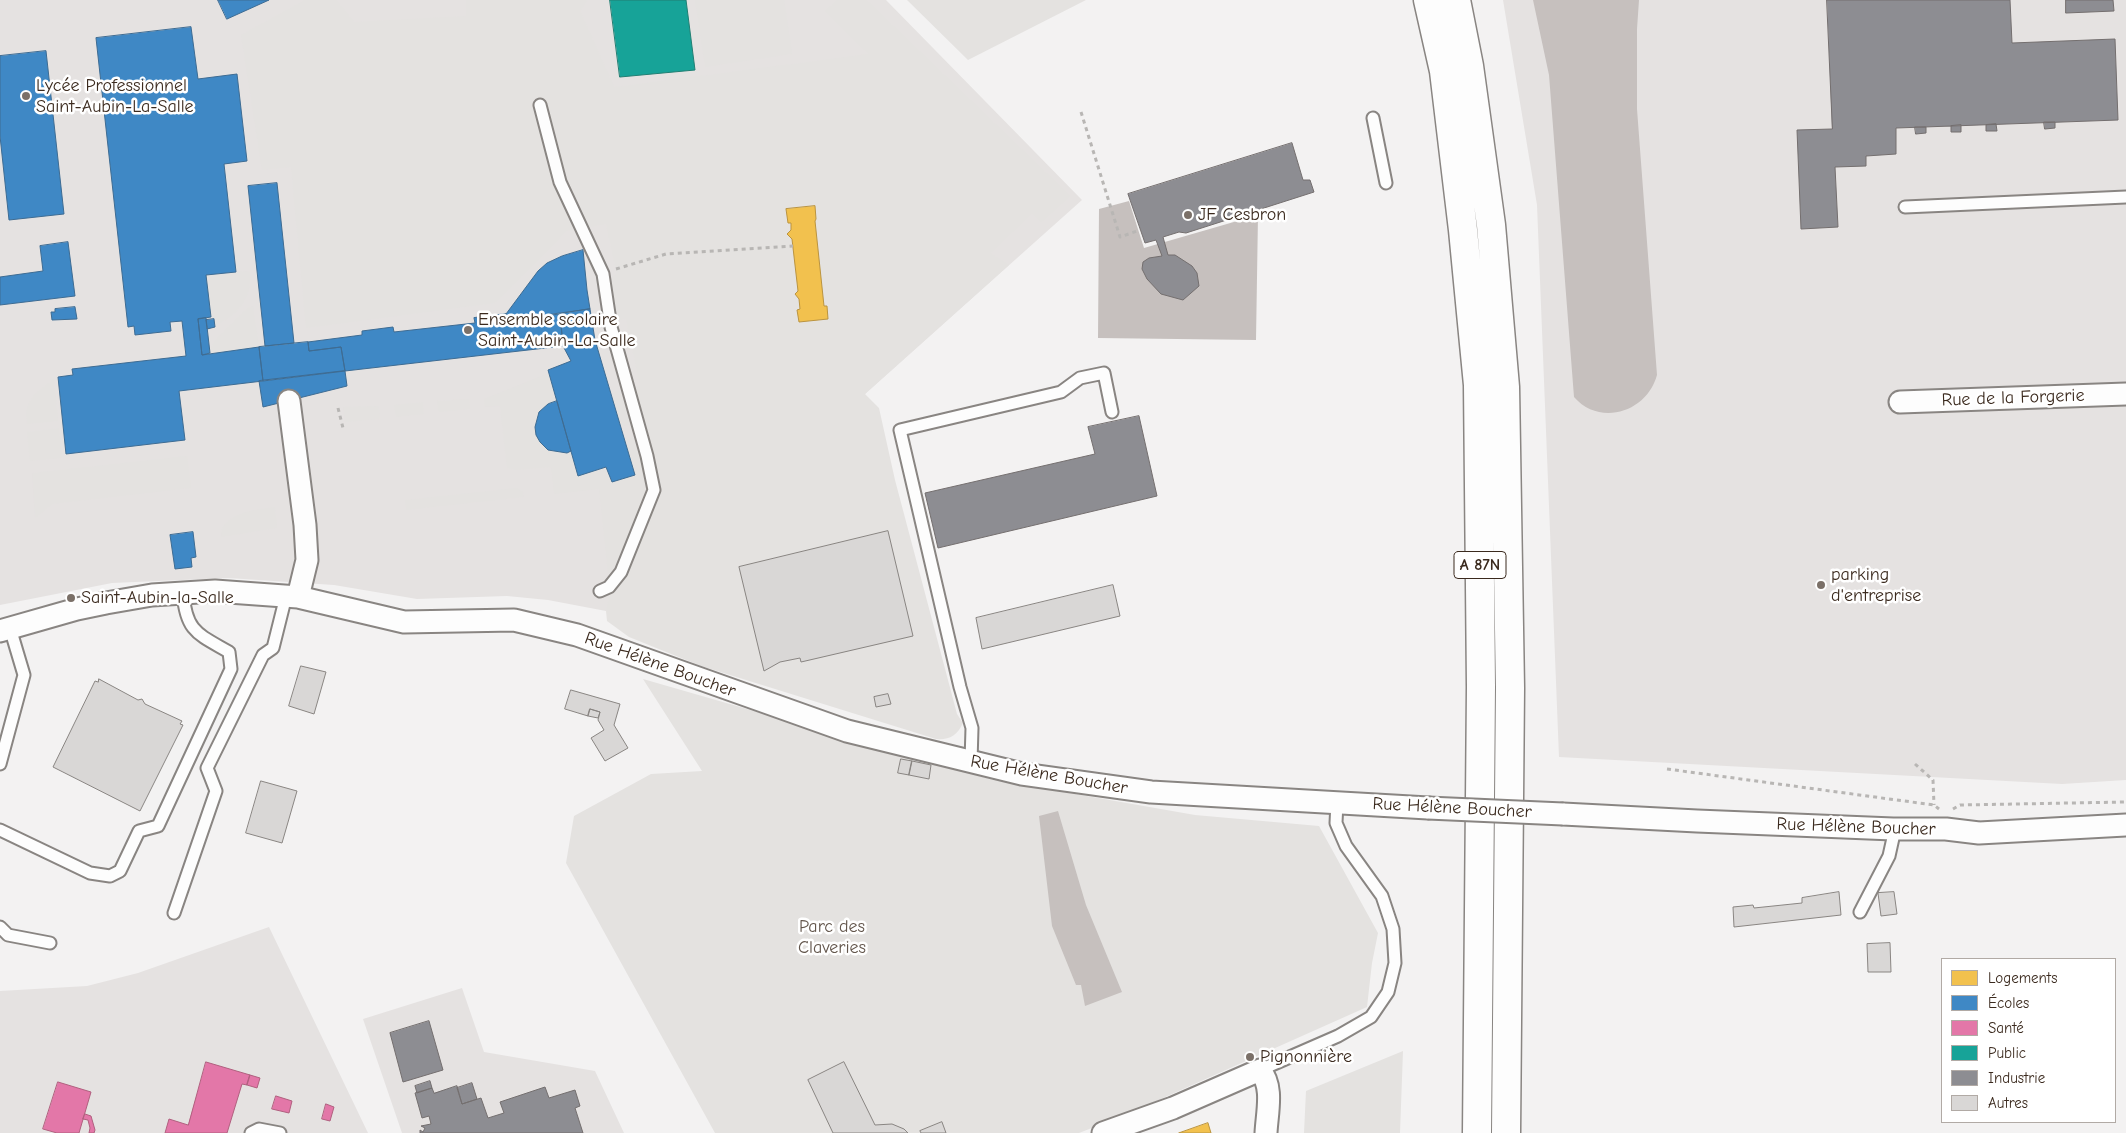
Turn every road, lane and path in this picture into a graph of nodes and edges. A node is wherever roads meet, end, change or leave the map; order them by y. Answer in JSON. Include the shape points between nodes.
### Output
{"nodes":[{"id":1,"x":1428,"y":0,"type":"edge"},
{"id":2,"x":1456,"y":0,"type":"edge"},
{"id":3,"x":540,"y":104,"type":"dead end"},
{"id":4,"x":1081,"y":112,"type":"dead end"},
{"id":5,"x":1373,"y":118,"type":"dead end"},
{"id":6,"x":1386,"y":183,"type":"dead end"},
{"id":7,"x":2126,"y":197,"type":"edge"},
{"id":8,"x":1905,"y":207,"type":"dead end"},
{"id":9,"x":1140,"y":230,"type":"dead end"},
{"id":10,"x":793,"y":246,"type":"dead end"},
{"id":11,"x":604,"y":274,"type":"junction"},
{"id":12,"x":2126,"y":394,"type":"edge"},
{"id":13,"x":289,"y":401,"type":"dead end"},
{"id":14,"x":1900,"y":402,"type":"dead end"},
{"id":15,"x":338,"y":408,"type":"dead end"},
{"id":16,"x":1112,"y":412,"type":"dead end"},
{"id":17,"x":343,"y":428,"type":"dead end"},
{"id":18,"x":600,"y":591,"type":"dead end"},
{"id":19,"x":184,"y":593,"type":"junction"},
{"id":20,"x":292,"y":597,"type":"junction"},
{"id":21,"x":5,"y":630,"type":"edge"},
{"id":22,"x":971,"y":762,"type":"junction"},
{"id":23,"x":0,"y":764,"type":"edge"},
{"id":24,"x":1915,"y":764,"type":"dead end"},
{"id":25,"x":1667,"y":769,"type":"dead end"},
{"id":26,"x":1337,"y":802,"type":"junction"},
{"id":27,"x":2126,"y":802,"type":"edge"},
{"id":28,"x":1934,"y":805,"type":"junction"},
{"id":29,"x":2126,"y":825,"type":"edge"},
{"id":30,"x":1895,"y":829,"type":"junction"},
{"id":31,"x":0,"y":830,"type":"edge"},
{"id":32,"x":1860,"y":912,"type":"dead end"},
{"id":33,"x":174,"y":913,"type":"dead end"},
{"id":34,"x":0,"y":927,"type":"edge"},
{"id":35,"x":50,"y":943,"type":"dead end"},
{"id":36,"x":1260,"y":1070,"type":"junction"},
{"id":37,"x":251,"y":1133,"type":"edge"},
{"id":38,"x":280,"y":1133,"type":"edge"},
{"id":39,"x":1103,"y":1133,"type":"edge"},
{"id":40,"x":1266,"y":1133,"type":"edge"},
{"id":41,"x":1477,"y":1133,"type":"edge"},
{"id":42,"x":1506,"y":1133,"type":"edge"}],
"edges":[{"from":1,"to":41,"type":"highway","number":"A 87N","via":[[1444,71],[1464,230],[1478,385],[1482,687]]},
{"from":2,"to":42,"type":"highway","number":"A 87N","via":[[1469,66],[1490,225],[1505,387],[1510,688]]},
{"from":3,"to":11,"type":"lane","via":[[560,182]]},
{"from":4,"to":9,"type":"path","via":[[1120,237]]},
{"from":5,"to":6,"type":"lane"},
{"from":7,"to":8,"type":"lane"},
{"from":10,"to":11,"type":"path","via":[[666,254]]},
{"from":11,"to":18,"type":"lane","via":[[611,327],[654,490],[621,572],[609,587]]},
{"from":12,"to":14,"type":"street","name":"Rue de la Forgerie"},
{"from":13,"to":20,"type":"street","via":[[308,560]]},
{"from":15,"to":17,"type":"path"},
{"from":16,"to":22,"type":"lane","via":[[1104,373],[1080,378],[1061,392],[900,430],[972,728]]},
{"from":19,"to":20,"type":"street","name":"Rue Hélène Boucher","via":[[215,591]]},
{"from":19,"to":21,"type":"street","name":"Rue Hélène Boucher","via":[[106,603]]},
{"from":19,"to":31,"type":"lane","via":[[186,617],[193,629],[229,652],[231,669],[158,826],[139,830],[120,871],[110,876],[90,873]]},
{"from":20,"to":22,"type":"street","name":"Rue Hélène Boucher","via":[[404,622],[514,620],[577,635],[836,728]]},
{"from":20,"to":33,"type":"lane","via":[[273,648],[263,655],[207,768],[216,791]]},
{"from":21,"to":23,"type":"lane","via":[[24,675]]},
{"from":22,"to":26,"type":"street","name":"Rue Hélène Boucher","via":[[1022,774],[1151,792]]},
{"from":24,"to":28,"type":"path","via":[[1933,780]]},
{"from":25,"to":28,"type":"path"},
{"from":26,"to":30,"type":"street","name":"Rue Hélène Boucher","bridge":true},
{"from":26,"to":36,"type":"lane","via":[[1336,823],[1346,846],[1382,896],[1393,929],[1395,963],[1388,992],[1370,1017],[1338,1036]]},
{"from":27,"to":28,"type":"path","via":[[1960,805],[1946,813]]},
{"from":29,"to":30,"type":"street","name":"Rue Hélène Boucher","via":[[1979,832]]},
{"from":30,"to":32,"type":"lane","via":[[1889,856]]},
{"from":34,"to":35,"type":"lane","via":[[8,935]]},
{"from":36,"to":39,"type":"street","via":[[1173,1108]]},
{"from":36,"to":40,"type":"street","via":[[1267,1078],[1269,1089]]},
{"from":37,"to":38,"type":"lane","via":[[259,1129]]}]}
